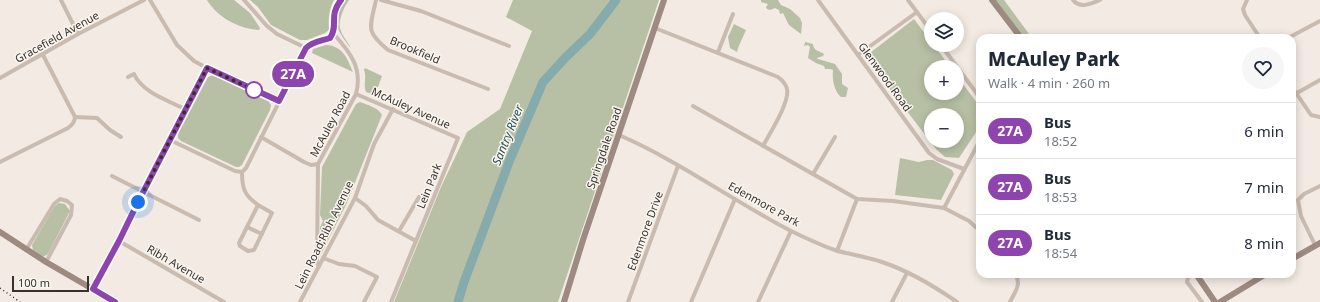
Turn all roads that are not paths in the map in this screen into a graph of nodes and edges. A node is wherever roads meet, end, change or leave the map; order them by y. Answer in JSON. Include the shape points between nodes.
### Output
{"nodes":[{"id":1,"x":61,"y":0,"type":"edge"},
{"id":2,"x":144,"y":0,"type":"edge"},
{"id":3,"x":150,"y":0,"type":"edge"},
{"id":4,"x":244,"y":0,"type":"edge"},
{"id":5,"x":341,"y":0,"type":"edge"},
{"id":6,"x":376,"y":0,"type":"edge"},
{"id":7,"x":381,"y":0,"type":"edge"},
{"id":8,"x":664,"y":0,"type":"edge"},
{"id":9,"x":818,"y":0,"type":"edge"},
{"id":10,"x":908,"y":0,"type":"edge"},
{"id":11,"x":992,"y":0,"type":"edge"},
{"id":12,"x":1073,"y":0,"type":"edge"},
{"id":13,"x":1100,"y":0,"type":"edge"},
{"id":14,"x":1247,"y":0,"type":"edge"},
{"id":15,"x":917,"y":12,"type":"junction"},
{"id":16,"x":733,"y":14,"type":"dead end"},
{"id":17,"x":1320,"y":21,"type":"edge"},
{"id":18,"x":924,"y":22,"type":"edge"},
{"id":19,"x":655,"y":28,"type":"junction"},
{"id":20,"x":78,"y":34,"type":"junction"},
{"id":21,"x":333,"y":34,"type":"junction"},
{"id":22,"x":1017,"y":34,"type":"edge"},
{"id":23,"x":1257,"y":34,"type":"edge"},
{"id":24,"x":1296,"y":34,"type":"edge"},
{"id":25,"x":509,"y":46,"type":"dead end"},
{"id":26,"x":306,"y":48,"type":"junction"},
{"id":27,"x":718,"y":52,"type":"junction"},
{"id":28,"x":946,"y":52,"type":"edge"},
{"id":29,"x":43,"y":54,"type":"junction"},
{"id":30,"x":858,"y":55,"type":"junction"},
{"id":31,"x":207,"y":68,"type":"junction"},
{"id":32,"x":128,"y":77,"type":"dead end"},
{"id":33,"x":0,"y":78,"type":"edge"},
{"id":34,"x":1320,"y":80,"type":"edge"},
{"id":35,"x":488,"y":88,"type":"dead end"},
{"id":36,"x":976,"y":93,"type":"edge"},
{"id":37,"x":1297,"y":93,"type":"joint"},
{"id":38,"x":356,"y":94,"type":"junction"},
{"id":39,"x":279,"y":101,"type":"junction"},
{"id":40,"x":693,"y":106,"type":"dead end"},
{"id":41,"x":185,"y":109,"type":"junction"},
{"id":42,"x":393,"y":109,"type":"junction"},
{"id":43,"x":75,"y":117,"type":"junction"},
{"id":44,"x":1320,"y":117,"type":"edge"},
{"id":45,"x":619,"y":135,"type":"junction"},
{"id":46,"x":121,"y":137,"type":"dead end"},
{"id":47,"x":261,"y":137,"type":"junction"},
{"id":48,"x":458,"y":138,"type":"joint"},
{"id":49,"x":835,"y":138,"type":"dead end"},
{"id":50,"x":170,"y":140,"type":"junction"},
{"id":51,"x":764,"y":146,"type":"junction"},
{"id":52,"x":976,"y":148,"type":"edge"},
{"id":53,"x":0,"y":162,"type":"edge"},
{"id":54,"x":318,"y":164,"type":"junction"},
{"id":55,"x":678,"y":166,"type":"junction"},
{"id":56,"x":964,"y":170,"type":"junction"},
{"id":57,"x":242,"y":172,"type":"junction"},
{"id":58,"x":813,"y":174,"type":"junction"},
{"id":59,"x":112,"y":176,"type":"dead end"},
{"id":60,"x":1320,"y":186,"type":"edge"},
{"id":61,"x":143,"y":191,"type":"junction"},
{"id":62,"x":418,"y":197,"type":"dead end"},
{"id":63,"x":355,"y":198,"type":"junction"},
{"id":64,"x":735,"y":199,"type":"junction"},
{"id":65,"x":857,"y":199,"type":"junction"},
{"id":66,"x":258,"y":205,"type":"junction"},
{"id":67,"x":944,"y":208,"type":"junction"},
{"id":68,"x":199,"y":220,"type":"dead end"},
{"id":69,"x":247,"y":227,"type":"junction"},
{"id":70,"x":976,"y":228,"type":"edge"},
{"id":71,"x":791,"y":230,"type":"junction"},
{"id":72,"x":399,"y":231,"type":"junction"},
{"id":73,"x":0,"y":232,"type":"edge"},
{"id":74,"x":262,"y":234,"type":"junction"},
{"id":75,"x":119,"y":241,"type":"junction"},
{"id":76,"x":416,"y":241,"type":"junction"},
{"id":77,"x":1318,"y":244,"type":"edge"},
{"id":78,"x":26,"y":250,"type":"junction"},
{"id":79,"x":837,"y":251,"type":"junction"},
{"id":80,"x":1296,"y":257,"type":"edge"},
{"id":81,"x":323,"y":258,"type":"junction"},
{"id":82,"x":46,"y":262,"type":"junction"},
{"id":83,"x":319,"y":266,"type":"junction"},
{"id":84,"x":907,"y":273,"type":"junction"},
{"id":85,"x":1018,"y":278,"type":"edge"},
{"id":86,"x":1188,"y":278,"type":"edge"},
{"id":87,"x":1199,"y":278,"type":"edge"},
{"id":88,"x":1259,"y":278,"type":"edge"},
{"id":89,"x":93,"y":289,"type":"junction"},
{"id":90,"x":115,"y":302,"type":"edge"},
{"id":91,"x":224,"y":302,"type":"edge"},
{"id":92,"x":300,"y":302,"type":"edge"},
{"id":93,"x":364,"y":302,"type":"edge"},
{"id":94,"x":391,"y":302,"type":"edge"},
{"id":95,"x":564,"y":302,"type":"edge"},
{"id":96,"x":628,"y":302,"type":"edge"},
{"id":97,"x":691,"y":302,"type":"edge"},
{"id":98,"x":758,"y":302,"type":"edge"},
{"id":99,"x":892,"y":302,"type":"edge"},
{"id":100,"x":957,"y":302,"type":"edge"},
{"id":101,"x":1010,"y":302,"type":"edge"},
{"id":102,"x":1202,"y":302,"type":"edge"},
{"id":103,"x":1215,"y":302,"type":"edge"},
{"id":104,"x":1220,"y":302,"type":"edge"}],
"edges":[{"from":1,"to":20,"type":"street"},
{"from":2,"to":20,"type":"street","name":"Gracefield Avenue"},
{"from":3,"to":31,"type":"street","via":[[177,45],[194,61]]},
{"from":4,"to":26,"type":"street","via":[[277,34]]},
{"from":5,"to":21,"type":"street","via":[[333,14]]},
{"from":6,"to":35,"type":"street","name":"Brookfield","via":[[370,29],[376,40],[388,50]]},
{"from":7,"to":25,"type":"street","via":[[421,11]]},
{"from":8,"to":19,"type":"street","name":"Springdale Road"},
{"from":9,"to":30,"type":"street","name":"Glenwood Road"},
{"from":10,"to":15,"type":"street"},
{"from":11,"to":22,"type":"street"},
{"from":12,"to":13,"type":"street","via":[[1076,4],[1084,6]]},
{"from":14,"to":23,"type":"street","via":[[1243,8],[1245,15]]},
{"from":15,"to":18,"type":"street"},
{"from":15,"to":30,"type":"street"},
{"from":16,"to":27,"type":"street"},
{"from":17,"to":24,"type":"street"},
{"from":19,"to":27,"type":"street"},
{"from":19,"to":45,"type":"street","name":"Springdale Road"},
{"from":20,"to":29,"type":"street","name":"Gracefield Avenue"},
{"from":21,"to":26,"type":"street","via":[[330,38],[317,41]]},
{"from":21,"to":38,"type":"street","name":"McAuley Road","via":[[346,47],[357,66],[359,83]]},
{"from":26,"to":39,"type":"street"},
{"from":27,"to":51,"type":"street","via":[[778,77],[787,88],[786,104]]},
{"from":28,"to":36,"type":"street"},
{"from":29,"to":33,"type":"street","name":"Gracefield Avenue"},
{"from":29,"to":43,"type":"street"},
{"from":30,"to":56,"type":"street","name":"Glenwood Road","via":[[929,153]]},
{"from":31,"to":39,"type":"street"},
{"from":31,"to":41,"type":"street"},
{"from":32,"to":41,"type":"street","via":[[134,74],[149,91]]},
{"from":34,"to":37,"type":"street"},
{"from":37,"to":44,"type":"street","via":[[1311,115]]},
{"from":38,"to":42,"type":"street","name":"McAuley Avenue"},
{"from":38,"to":54,"type":"street","name":"McAuley Road"},
{"from":39,"to":47,"type":"street"},
{"from":40,"to":51,"type":"street"},
{"from":41,"to":50,"type":"street"},
{"from":42,"to":48,"type":"street","name":"McAuley Avenue"},
{"from":42,"to":63,"type":"street","name":"Lein Road;Ribh Avenue","via":[[374,144]]},
{"from":43,"to":46,"type":"street","via":[[97,118]]},
{"from":43,"to":53,"type":"street","via":[[68,128]]},
{"from":45,"to":55,"type":"street","name":"Edenmore Park"},
{"from":45,"to":95,"type":"street","name":"Springdale Road"},
{"from":47,"to":54,"type":"street","via":[[304,162]]},
{"from":47,"to":57,"type":"street"},
{"from":48,"to":76,"type":"street","name":"Lein Park"},
{"from":49,"to":58,"type":"street"},
{"from":50,"to":57,"type":"street","via":[[235,172]]},
{"from":50,"to":61,"type":"street"},
{"from":51,"to":58,"type":"street"},
{"from":52,"to":56,"type":"street"},
{"from":54,"to":83,"type":"street","name":"McAuley Road"},
{"from":55,"to":64,"type":"street","name":"Edenmore Park"},
{"from":55,"to":96,"type":"street","name":"Edenmore Drive"},
{"from":56,"to":67,"type":"street"},
{"from":57,"to":66,"type":"street","via":[[242,186],[249,198]]},
{"from":58,"to":65,"type":"street"},
{"from":59,"to":61,"type":"street"},
{"from":60,"to":77,"type":"street","via":[[1298,200],[1301,216]]},
{"from":61,"to":68,"type":"street"},
{"from":61,"to":75,"type":"street"},
{"from":62,"to":72,"type":"street","name":"Lein Park"},
{"from":63,"to":72,"type":"street","via":[[378,220]]},
{"from":63,"to":81,"type":"street","name":"Lein Road;Ribh Avenue"},
{"from":64,"to":71,"type":"street","name":"Edenmore Park"},
{"from":64,"to":97,"type":"street"},
{"from":65,"to":67,"type":"street"},
{"from":65,"to":79,"type":"street"},
{"from":66,"to":69,"type":"street"},
{"from":66,"to":74,"type":"street","via":[[272,213]]},
{"from":67,"to":70,"type":"street","via":[[969,221]]},
{"from":69,"to":74,"type":"street"},
{"from":69,"to":74,"type":"street","via":[[239,243],[248,251],[254,250]]},
{"from":71,"to":79,"type":"street","name":"Edenmore Park"},
{"from":71,"to":98,"type":"street"},
{"from":72,"to":76,"type":"street"},
{"from":73,"to":78,"type":"street"},
{"from":75,"to":89,"type":"street"},
{"from":75,"to":91,"type":"street","name":"Ribh Avenue"},
{"from":76,"to":94,"type":"street","name":"Lein Park"},
{"from":77,"to":80,"type":"street"},
{"from":78,"to":82,"type":"street"},
{"from":78,"to":82,"type":"street","via":[[54,204],[60,199],[67,201],[72,206],[71,215]]},
{"from":79,"to":84,"type":"street","name":"Edenmore Park","via":[[883,262]]},
{"from":81,"to":83,"type":"street","name":"Lein Road;Ribh Avenue"},
{"from":81,"to":93,"type":"street","via":[[355,266],[377,277]]},
{"from":82,"to":89,"type":"street"},
{"from":83,"to":92,"type":"street","name":"Lein Road;Ribh Avenue"},
{"from":84,"to":99,"type":"street"},
{"from":84,"to":100,"type":"street","name":"Edenmore Park","via":[[937,288]]},
{"from":85,"to":101,"type":"street","via":[[1019,283]]},
{"from":86,"to":102,"type":"street","via":[[1187,282]]},
{"from":87,"to":103,"type":"street"},
{"from":88,"to":104,"type":"street"},
{"from":89,"to":90,"type":"street"}]}
